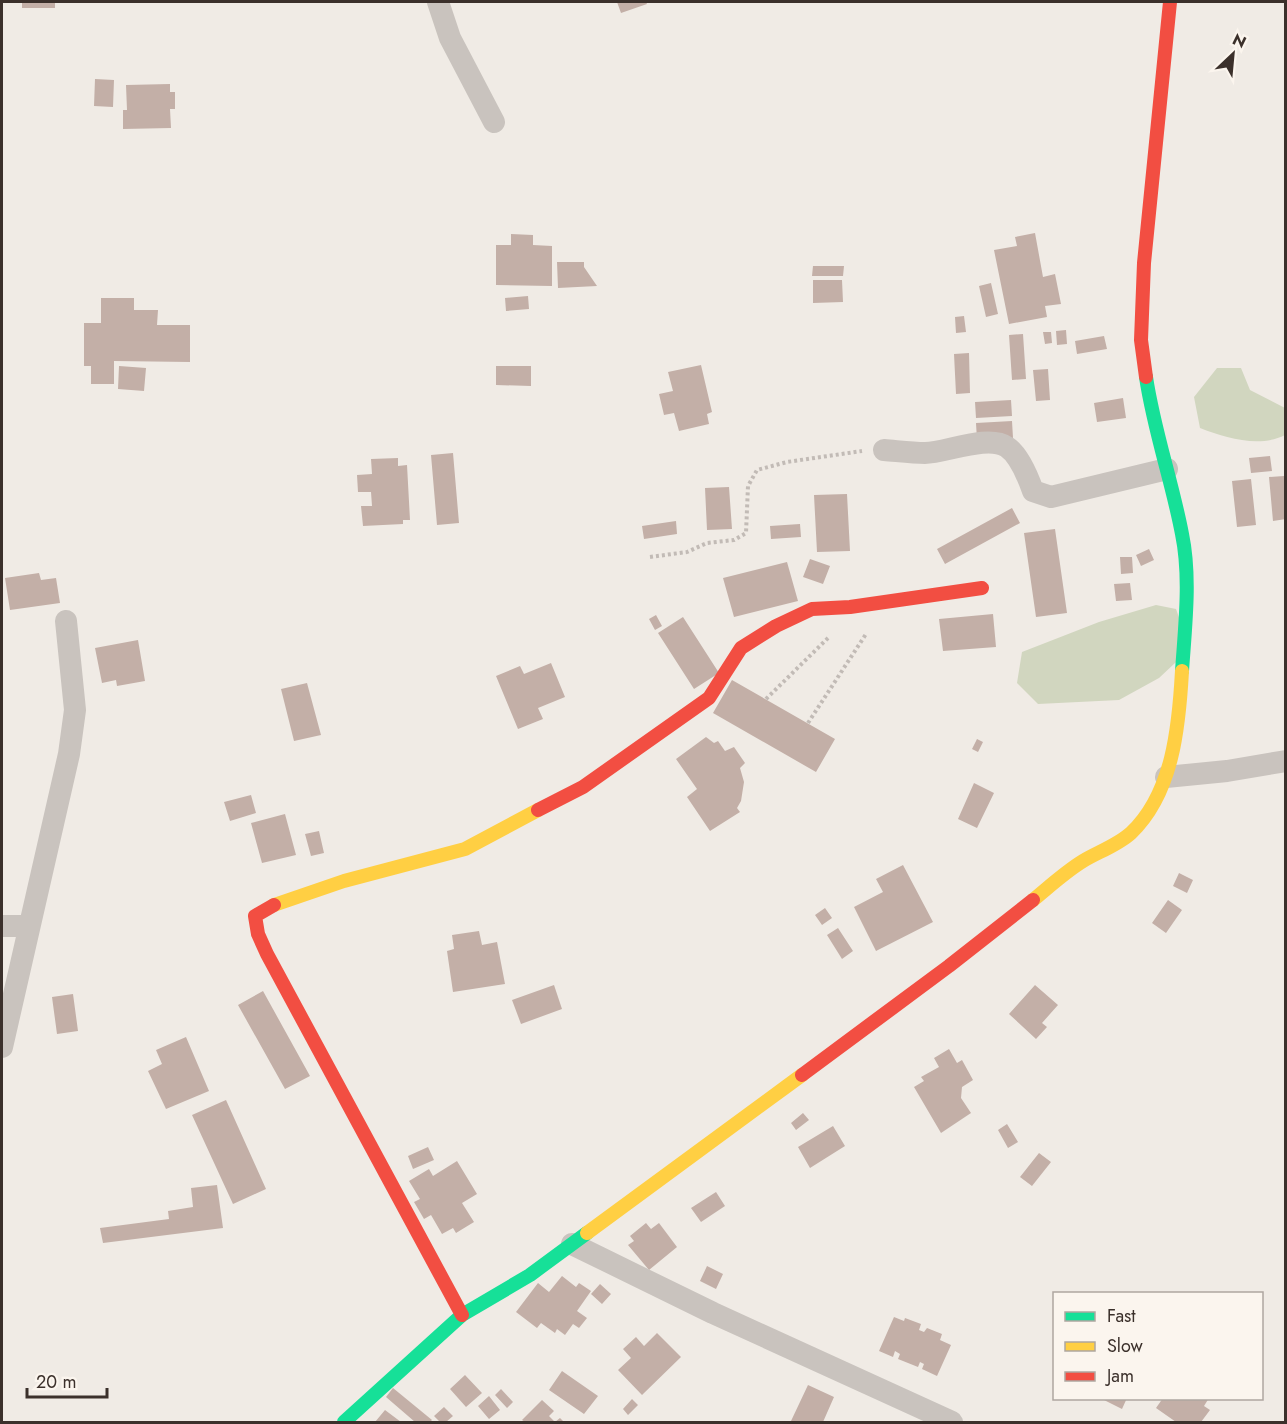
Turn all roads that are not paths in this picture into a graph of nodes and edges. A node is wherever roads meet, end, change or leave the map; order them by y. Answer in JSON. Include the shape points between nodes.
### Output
{"nodes":[{"id":1,"x":438,"y":2,"type":"edge"},
{"id":2,"x":1170,"y":2,"type":"edge"},
{"id":3,"x":495,"y":122,"type":"dead end"},
{"id":4,"x":884,"y":450,"type":"road end"},
{"id":5,"x":1167,"y":469,"type":"junction"},
{"id":6,"x":982,"y":588,"type":"dead end"},
{"id":7,"x":66,"y":621,"type":"dead end"},
{"id":8,"x":1286,"y":761,"type":"edge"},
{"id":9,"x":1166,"y":777,"type":"junction"},
{"id":10,"x":2,"y":926,"type":"edge"},
{"id":11,"x":29,"y":926,"type":"junction"},
{"id":12,"x":2,"y":1047,"type":"edge"},
{"id":13,"x":572,"y":1244,"type":"junction"},
{"id":14,"x":462,"y":1315,"type":"junction"},
{"id":15,"x":344,"y":1422,"type":"edge"},
{"id":16,"x":952,"y":1422,"type":"edge"}],
"edges":[{"from":1,"to":3,"type":"street","via":[[450,38]]},
{"from":2,"to":5,"type":"street","via":[[1144,263],[1141,340],[1150,403]]},
{"from":4,"to":5,"type":"street","via":[[927,453],[963,444],[1000,444],[1008,447],[1016,458],[1033,490],[1051,497]]},
{"from":5,"to":9,"type":"street","via":[[1183,536],[1186,599],[1182,677]]},
{"from":6,"to":14,"type":"street","via":[[812,609],[741,648],[709,698],[583,787],[465,849],[344,881],[264,909],[255,916],[267,954]]},
{"from":7,"to":11,"type":"street","via":[[75,710],[73,729]]},
{"from":8,"to":9,"type":"street"},
{"from":9,"to":13,"type":"street","via":[[1158,800],[1130,834],[1081,862],[949,966]]},
{"from":10,"to":11,"type":"street"},
{"from":11,"to":12,"type":"street"},
{"from":13,"to":14,"type":"street","via":[[530,1275]]},
{"from":13,"to":16,"type":"street"},
{"from":14,"to":15,"type":"street"}]}
